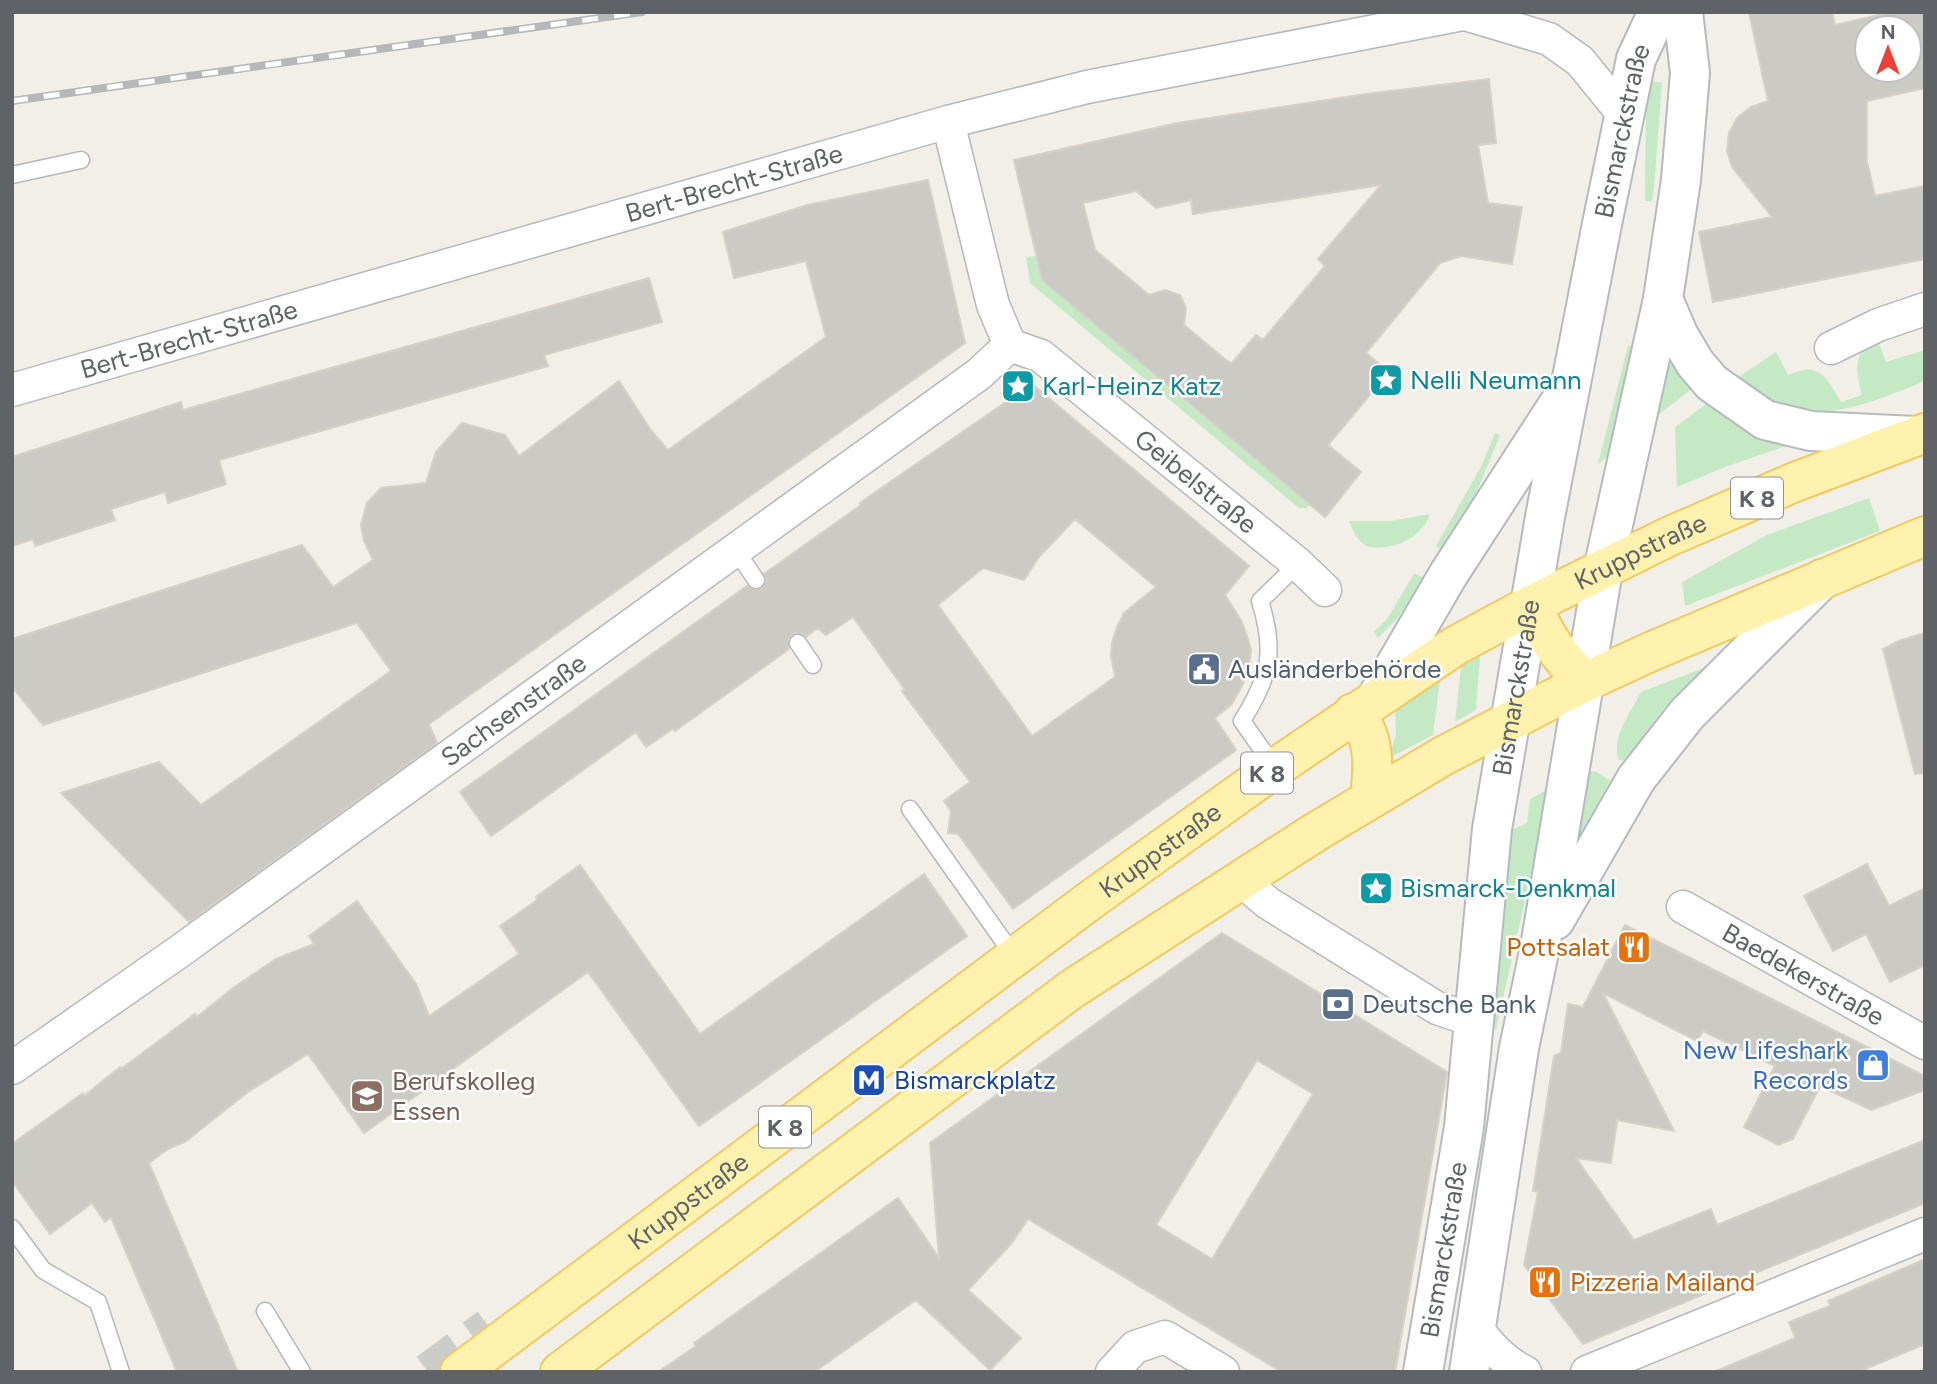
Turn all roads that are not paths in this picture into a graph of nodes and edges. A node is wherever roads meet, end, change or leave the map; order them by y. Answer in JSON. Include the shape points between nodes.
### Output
{"nodes":[{"id":1,"x":1658,"y":12,"type":"edge"},
{"id":2,"x":1683,"y":12,"type":"edge"},
{"id":3,"x":1469,"y":13,"type":"edge"},
{"id":4,"x":1624,"y":115,"type":"junction"},
{"id":5,"x":948,"y":122,"type":"junction"},
{"id":6,"x":81,"y":160,"type":"dead end"},
{"id":7,"x":12,"y":175,"type":"edge"},
{"id":8,"x":1663,"y":299,"type":"junction"},
{"id":9,"x":1925,"y":309,"type":"edge"},
{"id":10,"x":1010,"y":345,"type":"junction"},
{"id":11,"x":1831,"y":348,"type":"dead end"},
{"id":12,"x":1569,"y":389,"type":"junction"},
{"id":13,"x":12,"y":390,"type":"edge"},
{"id":14,"x":1920,"y":435,"type":"edge"},
{"id":15,"x":1925,"y":536,"type":"edge"},
{"id":16,"x":735,"y":549,"type":"junction"},
{"id":17,"x":1298,"y":564,"type":"junction"},
{"id":18,"x":1603,"y":570,"type":"junction"},
{"id":19,"x":1823,"y":578,"type":"junction"},
{"id":20,"x":756,"y":580,"type":"dead end"},
{"id":21,"x":1325,"y":590,"type":"dead end"},
{"id":22,"x":1531,"y":605,"type":"junction"},
{"id":23,"x":798,"y":643,"type":"dead end"},
{"id":24,"x":813,"y":665,"type":"dead end"},
{"id":25,"x":1585,"y":682,"type":"junction"},
{"id":26,"x":1365,"y":705,"type":"junction"},
{"id":27,"x":1510,"y":721,"type":"junction"},
{"id":28,"x":1275,"y":768,"type":"junction"},
{"id":29,"x":1370,"y":799,"type":"junction"},
{"id":30,"x":910,"y":809,"type":"dead end"},
{"id":31,"x":1241,"y":880,"type":"junction"},
{"id":32,"x":1683,"y":907,"type":"dead end"},
{"id":33,"x":1540,"y":947,"type":"junction"},
{"id":34,"x":1014,"y":956,"type":"junction"},
{"id":35,"x":1475,"y":1021,"type":"junction"},
{"id":36,"x":1925,"y":1043,"type":"edge"},
{"id":37,"x":12,"y":1068,"type":"edge"},
{"id":38,"x":12,"y":1228,"type":"edge"},
{"id":39,"x":1925,"y":1234,"type":"edge"},
{"id":40,"x":265,"y":1311,"type":"dead end"},
{"id":41,"x":1477,"y":1329,"type":"junction"},
{"id":42,"x":121,"y":1372,"type":"edge"},
{"id":43,"x":302,"y":1372,"type":"edge"},
{"id":44,"x":460,"y":1372,"type":"edge"},
{"id":45,"x":560,"y":1372,"type":"edge"},
{"id":46,"x":1112,"y":1372,"type":"edge"},
{"id":47,"x":1223,"y":1372,"type":"edge"},
{"id":48,"x":1423,"y":1372,"type":"edge"},
{"id":49,"x":1469,"y":1372,"type":"edge"},
{"id":50,"x":1525,"y":1372,"type":"edge"},
{"id":51,"x":1587,"y":1372,"type":"edge"}],
"edges":[{"from":1,"to":4,"type":"main road","name":"Bismarckstraße","via":[[1636,59]]},
{"from":2,"to":8,"type":"main road","name":"Bismarckstraße","via":[[1690,73],[1681,180]]},
{"from":3,"to":4,"type":"street","name":"Bert-Brecht-Straße","via":[[1549,38],[1580,61]]},
{"from":3,"to":5,"type":"street","name":"Bert-Brecht-Straße","via":[[1087,87]]},
{"from":4,"to":12,"type":"main road","name":"Bismarckstraße"},
{"from":5,"to":10,"type":"street","via":[[993,305]]},
{"from":5,"to":13,"type":"street","name":"Bert-Brecht-Straße"},
{"from":6,"to":7,"type":"lane"},
{"from":8,"to":14,"type":"main road","via":[[1695,363],[1713,383],[1765,420],[1811,431]]},
{"from":8,"to":18,"type":"main road","name":"Bismarckstraße"},
{"from":9,"to":11,"type":"street"},
{"from":10,"to":16,"type":"street","name":"Sachsenstraße","via":[[979,374]]},
{"from":10,"to":17,"type":"street","name":"Geibelstraße","via":[[1041,356]]},
{"from":12,"to":22,"type":"main road","name":"Bismarckstraße"},
{"from":12,"to":26,"type":"main road"},
{"from":14,"to":18,"type":"main road","name":"Kruppstraße","number":"K 8","via":[[1740,505]]},
{"from":15,"to":19,"type":"main road","number":"K 8"},
{"from":16,"to":20,"type":"lane"},
{"from":16,"to":37,"type":"street","name":"Sachsenstraße"},
{"from":17,"to":21,"type":"street","name":"Geibelstraße"},
{"from":17,"to":28,"type":"lane","via":[[1260,601],[1269,661],[1261,690],[1242,721]]},
{"from":18,"to":22,"type":"main road","name":"Kruppstraße","number":"K 8"},
{"from":18,"to":25,"type":"main road","name":"Bismarckstraße"},
{"from":19,"to":25,"type":"main road","number":"K 8"},
{"from":19,"to":33,"type":"main road","via":[[1687,714],[1636,779]]},
{"from":22,"to":25,"type":"main road","via":[[1547,639]]},
{"from":22,"to":26,"type":"main road","name":"Kruppstraße","number":"K 8","via":[[1455,646]]},
{"from":22,"to":27,"type":"main road","name":"Bismarckstraße"},
{"from":23,"to":24,"type":"lane"},
{"from":25,"to":27,"type":"main road","number":"K 8"},
{"from":25,"to":33,"type":"main road","name":"Bismarckstraße"},
{"from":26,"to":28,"type":"main road","name":"Kruppstraße","number":"K 8"},
{"from":26,"to":29,"type":"main road","via":[[1371,743]]},
{"from":27,"to":29,"type":"main road","number":"K 8"},
{"from":27,"to":35,"type":"main road","name":"Bismarckstraße","via":[[1490,851]]},
{"from":28,"to":34,"type":"main road","name":"Kruppstraße","number":"K 8"},
{"from":29,"to":31,"type":"main road","number":"K 8"},
{"from":30,"to":34,"type":"lane"},
{"from":31,"to":35,"type":"street","via":[[1268,903],[1437,1008]]},
{"from":31,"to":45,"type":"main road","number":"K 8","via":[[1072,989]]},
{"from":32,"to":36,"type":"street","name":"Baedekerstraße"},
{"from":33,"to":41,"type":"main road","name":"Bismarckstraße","via":[[1519,1048]]},
{"from":34,"to":44,"type":"main road","name":"Kruppstraße","number":"K 8"},
{"from":35,"to":48,"type":"main road","name":"Bismarckstraße","via":[[1464,1127]]},
{"from":38,"to":42,"type":"lane","via":[[43,1270],[98,1302]]},
{"from":39,"to":51,"type":"street"},
{"from":40,"to":43,"type":"lane"},
{"from":41,"to":49,"type":"main road","name":"Bismarckstraße"},
{"from":41,"to":50,"type":"street","via":[[1492,1349]]},
{"from":46,"to":47,"type":"street","via":[[1136,1347],[1165,1337]]}]}
